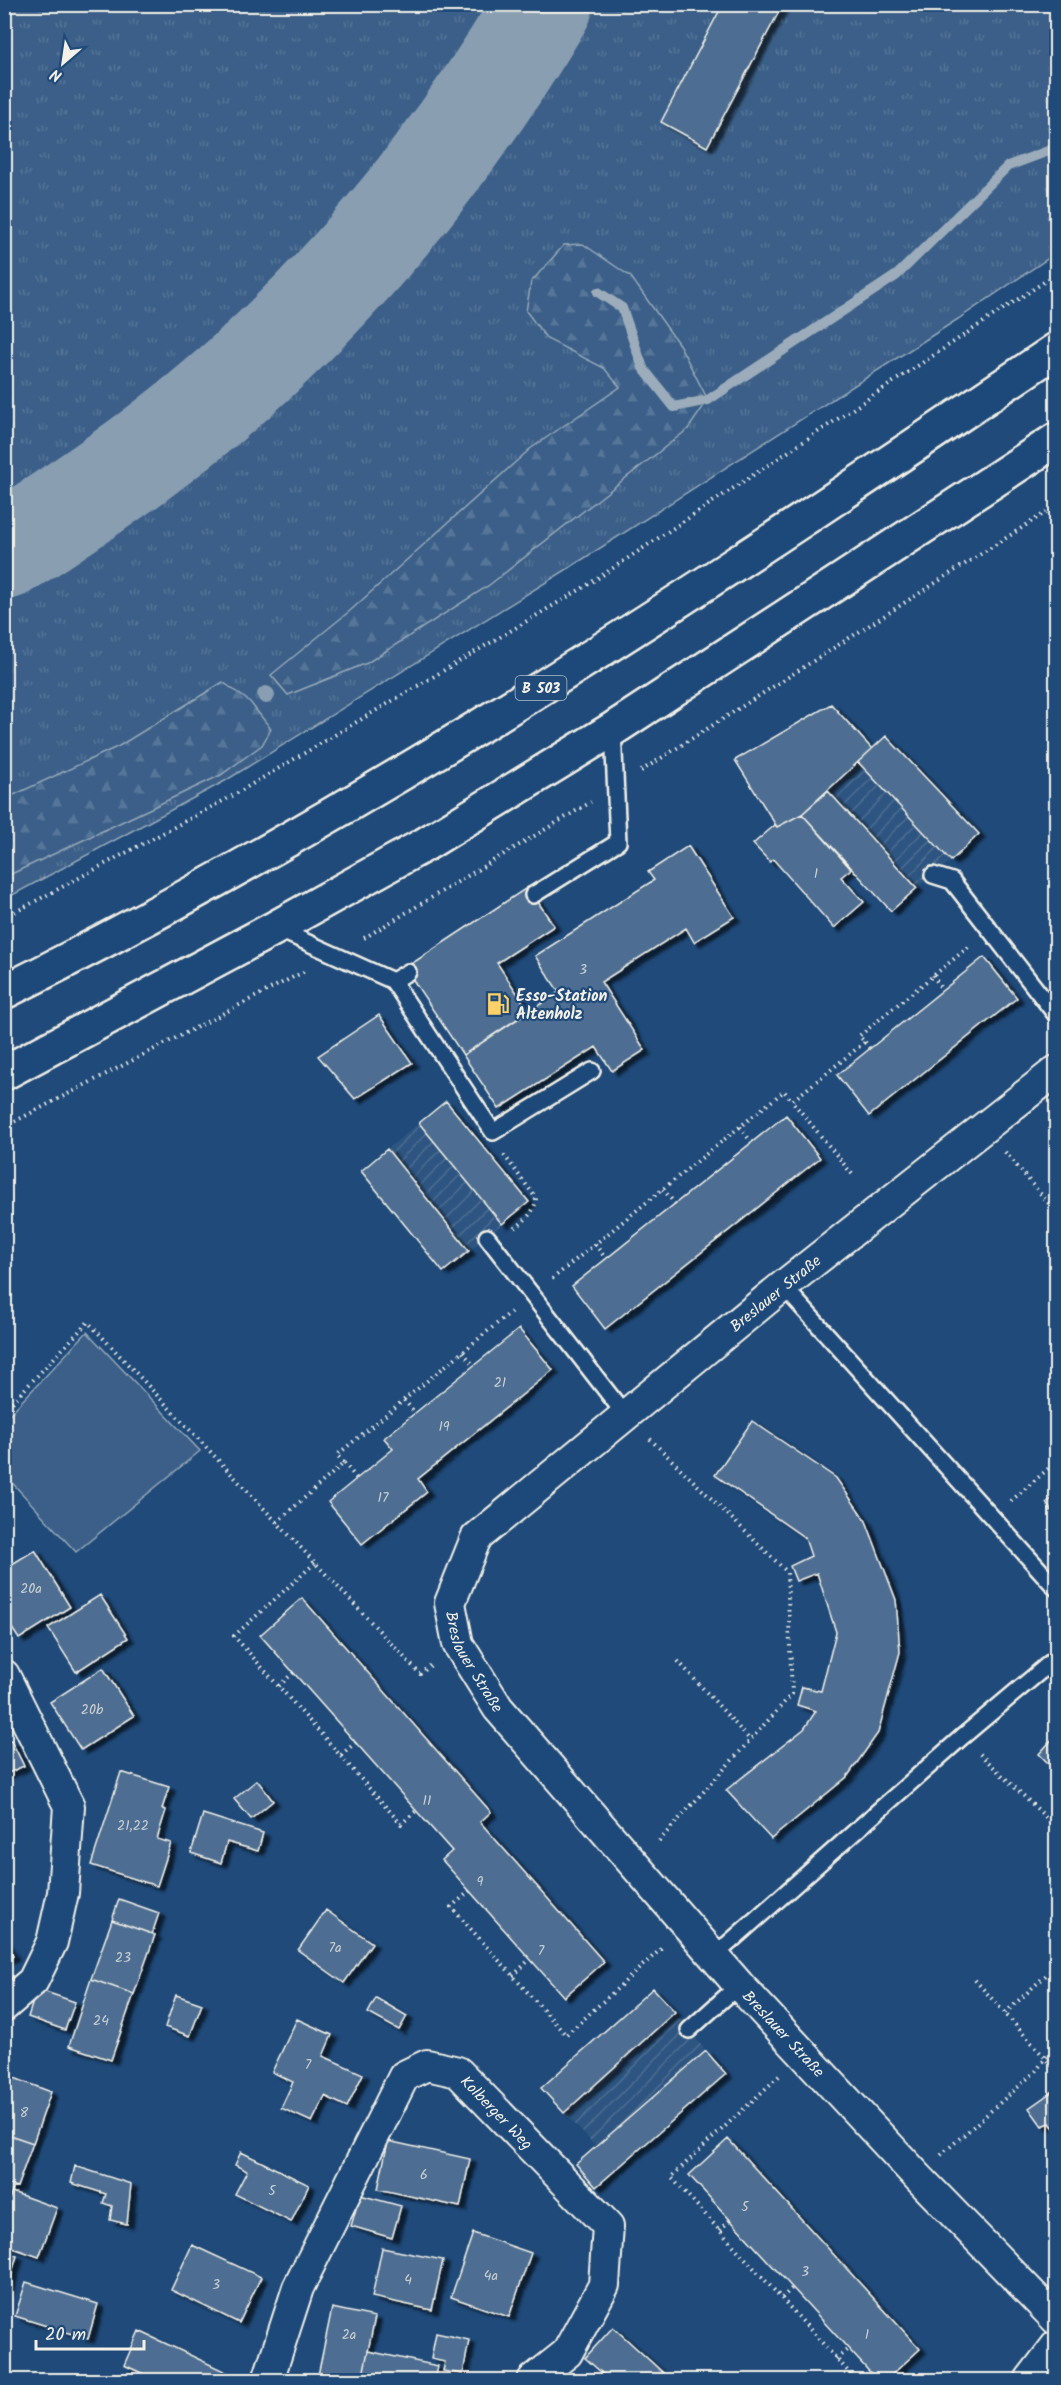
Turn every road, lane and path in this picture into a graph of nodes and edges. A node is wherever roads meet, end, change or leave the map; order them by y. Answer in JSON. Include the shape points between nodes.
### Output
{"nodes":[{"id":1,"x":1056,"y":274,"type":"edge"},
{"id":2,"x":1056,"y":350,"type":"edge"},
{"id":3,"x":1056,"y":440,"type":"edge"},
{"id":4,"x":1056,"y":506,"type":"edge"},
{"id":5,"x":613,"y":729,"type":"junction"},
{"id":6,"x":614,"y":789,"type":"junction"},
{"id":7,"x":933,"y":875,"type":"dead end"},
{"id":8,"x":533,"y":895,"type":"dead end"},
{"id":9,"x":4,"y":918,"type":"edge"},
{"id":10,"x":275,"y":928,"type":"junction"},
{"id":11,"x":990,"y":929,"type":"junction"},
{"id":12,"x":334,"y":956,"type":"junction"},
{"id":13,"x":408,"y":972,"type":"dead end"},
{"id":14,"x":933,"y":975,"type":"junction"},
{"id":15,"x":393,"y":981,"type":"junction"},
{"id":16,"x":942,"y":990,"type":"dead end"},
{"id":17,"x":4,"y":992,"type":"edge"},
{"id":18,"x":1056,"y":1015,"type":"edge"},
{"id":19,"x":865,"y":1042,"type":"junction"},
{"id":20,"x":870,"y":1049,"type":"dead end"},
{"id":21,"x":592,"y":1071,"type":"dead end"},
{"id":22,"x":1056,"y":1071,"type":"edge"},
{"id":23,"x":4,"y":1073,"type":"edge"},
{"id":24,"x":792,"y":1101,"type":"junction"},
{"id":25,"x":4,"y":1127,"type":"edge"},
{"id":26,"x":740,"y":1127,"type":"junction"},
{"id":27,"x":985,"y":1129,"type":"junction"},
{"id":28,"x":493,"y":1132,"type":"junction"},
{"id":29,"x":752,"y":1143,"type":"dead end"},
{"id":30,"x":852,"y":1174,"type":"dead end"},
{"id":31,"x":663,"y":1189,"type":"junction"},
{"id":32,"x":675,"y":1204,"type":"dead end"},
{"id":33,"x":1056,"y":1212,"type":"edge"},
{"id":34,"x":490,"y":1241,"type":"joint"},
{"id":35,"x":595,"y":1244,"type":"junction"},
{"id":36,"x":606,"y":1259,"type":"dead end"},
{"id":37,"x":783,"y":1286,"type":"junction"},
{"id":38,"x":532,"y":1294,"type":"junction"},
{"id":39,"x":463,"y":1352,"type":"junction"},
{"id":40,"x":474,"y":1366,"type":"dead end"},
{"id":41,"x":404,"y":1400,"type":"junction"},
{"id":42,"x":4,"y":1411,"type":"edge"},
{"id":43,"x":415,"y":1413,"type":"dead end"},
{"id":44,"x":626,"y":1416,"type":"junction"},
{"id":45,"x":1056,"y":1462,"type":"edge"},
{"id":46,"x":344,"y":1463,"type":"junction"},
{"id":47,"x":357,"y":1479,"type":"dead end"},
{"id":48,"x":992,"y":1517,"type":"junction"},
{"id":49,"x":277,"y":1522,"type":"junction"},
{"id":50,"x":315,"y":1563,"type":"junction"},
{"id":51,"x":1056,"y":1588,"type":"edge"},
{"id":52,"x":458,"y":1644,"type":"junction"},
{"id":53,"x":1056,"y":1658,"type":"edge"},
{"id":54,"x":678,"y":1661,"type":"dead end"},
{"id":55,"x":294,"y":1672,"type":"dead end"},
{"id":56,"x":4,"y":1675,"type":"edge"},
{"id":57,"x":279,"y":1686,"type":"junction"},
{"id":58,"x":962,"y":1737,"type":"junction"},
{"id":59,"x":750,"y":1740,"type":"junction"},
{"id":60,"x":356,"y":1742,"type":"dead end"},
{"id":61,"x":341,"y":1755,"type":"junction"},
{"id":62,"x":417,"y":1810,"type":"dead end"},
{"id":63,"x":1056,"y":1827,"type":"edge"},
{"id":64,"x":632,"y":1862,"type":"junction"},
{"id":65,"x":470,"y":1891,"type":"dead end"},
{"id":66,"x":687,"y":1926,"type":"junction"},
{"id":67,"x":714,"y":1957,"type":"junction"},
{"id":68,"x":530,"y":1959,"type":"dead end"},
{"id":69,"x":1056,"y":1966,"type":"edge"},
{"id":70,"x":513,"y":1976,"type":"junction"},
{"id":71,"x":975,"y":1980,"type":"dead end"},
{"id":72,"x":739,"y":1985,"type":"junction"},
{"id":73,"x":4,"y":2006,"type":"edge"},
{"id":74,"x":1005,"y":2013,"type":"junction"},
{"id":75,"x":689,"y":2030,"type":"dead end"},
{"id":76,"x":1056,"y":2044,"type":"edge"},
{"id":77,"x":804,"y":2054,"type":"junction"},
{"id":78,"x":1046,"y":2058,"type":"junction"},
{"id":79,"x":1056,"y":2070,"type":"edge"},
{"id":80,"x":917,"y":2176,"type":"junction"},
{"id":81,"x":730,"y":2220,"type":"dead end"},
{"id":82,"x":720,"y":2230,"type":"junction"},
{"id":83,"x":792,"y":2288,"type":"dead end"},
{"id":84,"x":782,"y":2298,"type":"junction"},
{"id":85,"x":1056,"y":2319,"type":"edge"},
{"id":86,"x":1056,"y":2346,"type":"edge"},
{"id":87,"x":848,"y":2349,"type":"dead end"},
{"id":88,"x":836,"y":2359,"type":"junction"},
{"id":89,"x":268,"y":2380,"type":"edge"},
{"id":90,"x":532,"y":2380,"type":"edge"},
{"id":91,"x":856,"y":2380,"type":"edge"},
{"id":92,"x":1030,"y":2380,"type":"edge"}],
"edges":[{"from":1,"to":9,"type":"path","via":[[586,586],[232,796]]},
{"from":2,"to":17,"type":"highway","number":"B 503","via":[[742,560],[549,683],[274,849]]},
{"from":3,"to":5,"type":"highway"},
{"from":4,"to":6,"type":"path"},
{"from":5,"to":6,"type":"lane"},
{"from":5,"to":10,"type":"highway","via":[[424,845]]},
{"from":6,"to":8,"type":"lane","via":[[618,842]]},
{"from":6,"to":12,"type":"path"},
{"from":7,"to":11,"type":"lane","via":[[952,881]]},
{"from":10,"to":12,"type":"lane"},
{"from":10,"to":23,"type":"highway"},
{"from":11,"to":14,"type":"path"},
{"from":11,"to":18,"type":"lane"},
{"from":12,"to":15,"type":"lane"},
{"from":12,"to":25,"type":"path"},
{"from":13,"to":15,"type":"lane"},
{"from":14,"to":16,"type":"path"},
{"from":14,"to":19,"type":"path","via":[[859,1036]]},
{"from":15,"to":28,"type":"lane"},
{"from":19,"to":20,"type":"path"},
{"from":19,"to":24,"type":"path"},
{"from":21,"to":28,"type":"lane"},
{"from":22,"to":27,"type":"street","name":"Breslauer Straße"},
{"from":24,"to":26,"type":"path","via":[[784,1091]]},
{"from":24,"to":30,"type":"path"},
{"from":26,"to":29,"type":"path"},
{"from":26,"to":31,"type":"path"},
{"from":27,"to":33,"type":"path"},
{"from":27,"to":37,"type":"street","name":"Breslauer Straße"},
{"from":28,"to":34,"type":"path","via":[[504,1157],[536,1198],[536,1206],[529,1216]]},
{"from":31,"to":32,"type":"path"},
{"from":31,"to":35,"type":"path"},
{"from":34,"to":38,"type":"lane"},
{"from":35,"to":36,"type":"path"},
{"from":35,"to":38,"type":"path"},
{"from":37,"to":44,"type":"street","name":"Breslauer Straße"},
{"from":37,"to":48,"type":"lane"},
{"from":38,"to":39,"type":"path"},
{"from":38,"to":44,"type":"lane"},
{"from":39,"to":40,"type":"path"},
{"from":39,"to":41,"type":"path"},
{"from":41,"to":43,"type":"path"},
{"from":41,"to":46,"type":"path","via":[[337,1455]]},
{"from":42,"to":49,"type":"path","via":[[88,1322]]},
{"from":44,"to":52,"type":"street","name":"Breslauer Straße","via":[[476,1538],[450,1603]]},
{"from":44,"to":59,"type":"path","via":[[787,1572],[792,1694]]},
{"from":45,"to":48,"type":"path"},
{"from":46,"to":47,"type":"path"},
{"from":46,"to":49,"type":"path"},
{"from":48,"to":51,"type":"lane"},
{"from":49,"to":50,"type":"path"},
{"from":50,"to":52,"type":"path","via":[[420,1674]]},
{"from":50,"to":57,"type":"path","via":[[234,1636]]},
{"from":52,"to":64,"type":"street","name":"Breslauer Straße","via":[[498,1707]]},
{"from":53,"to":58,"type":"lane"},
{"from":54,"to":59,"type":"path"},
{"from":55,"to":57,"type":"path"},
{"from":56,"to":73,"type":"street","via":[[69,1806],[63,1893],[52,1942],[33,1980]]},
{"from":57,"to":61,"type":"path"},
{"from":58,"to":63,"type":"path"},
{"from":58,"to":67,"type":"lane"},
{"from":59,"to":64,"type":"path","via":[[659,1841]]},
{"from":60,"to":61,"type":"path"},
{"from":61,"to":62,"type":"path","via":[[401,1824]]},
{"from":64,"to":66,"type":"street","name":"Breslauer Straße"},
{"from":65,"to":70,"type":"path","via":[[451,1907]]},
{"from":66,"to":67,"type":"street","name":"Breslauer Straße"},
{"from":66,"to":70,"type":"path","via":[[566,2035]]},
{"from":67,"to":72,"type":"street","name":"Breslauer Straße"},
{"from":68,"to":70,"type":"path"},
{"from":69,"to":74,"type":"path"},
{"from":71,"to":74,"type":"path"},
{"from":72,"to":75,"type":"lane"},
{"from":72,"to":77,"type":"street","name":"Breslauer Straße"},
{"from":74,"to":78,"type":"path"},
{"from":76,"to":78,"type":"path"},
{"from":77,"to":80,"type":"street","name":"Breslauer Straße"},
{"from":77,"to":82,"type":"path","via":[[672,2177]]},
{"from":78,"to":79,"type":"path"},
{"from":78,"to":80,"type":"path"},
{"from":80,"to":85,"type":"street","name":"Breslauer Straße"},
{"from":81,"to":82,"type":"path"},
{"from":82,"to":84,"type":"path"},
{"from":83,"to":84,"type":"path"},
{"from":84,"to":88,"type":"path"},
{"from":86,"to":92,"type":"street"},
{"from":87,"to":88,"type":"path"},
{"from":88,"to":91,"type":"path"},
{"from":89,"to":90,"type":"street","name":"Kolberger Weg","via":[[298,2288],[404,2076],[427,2065],[458,2072],[608,2226],[604,2285],[567,2353]]}]}
